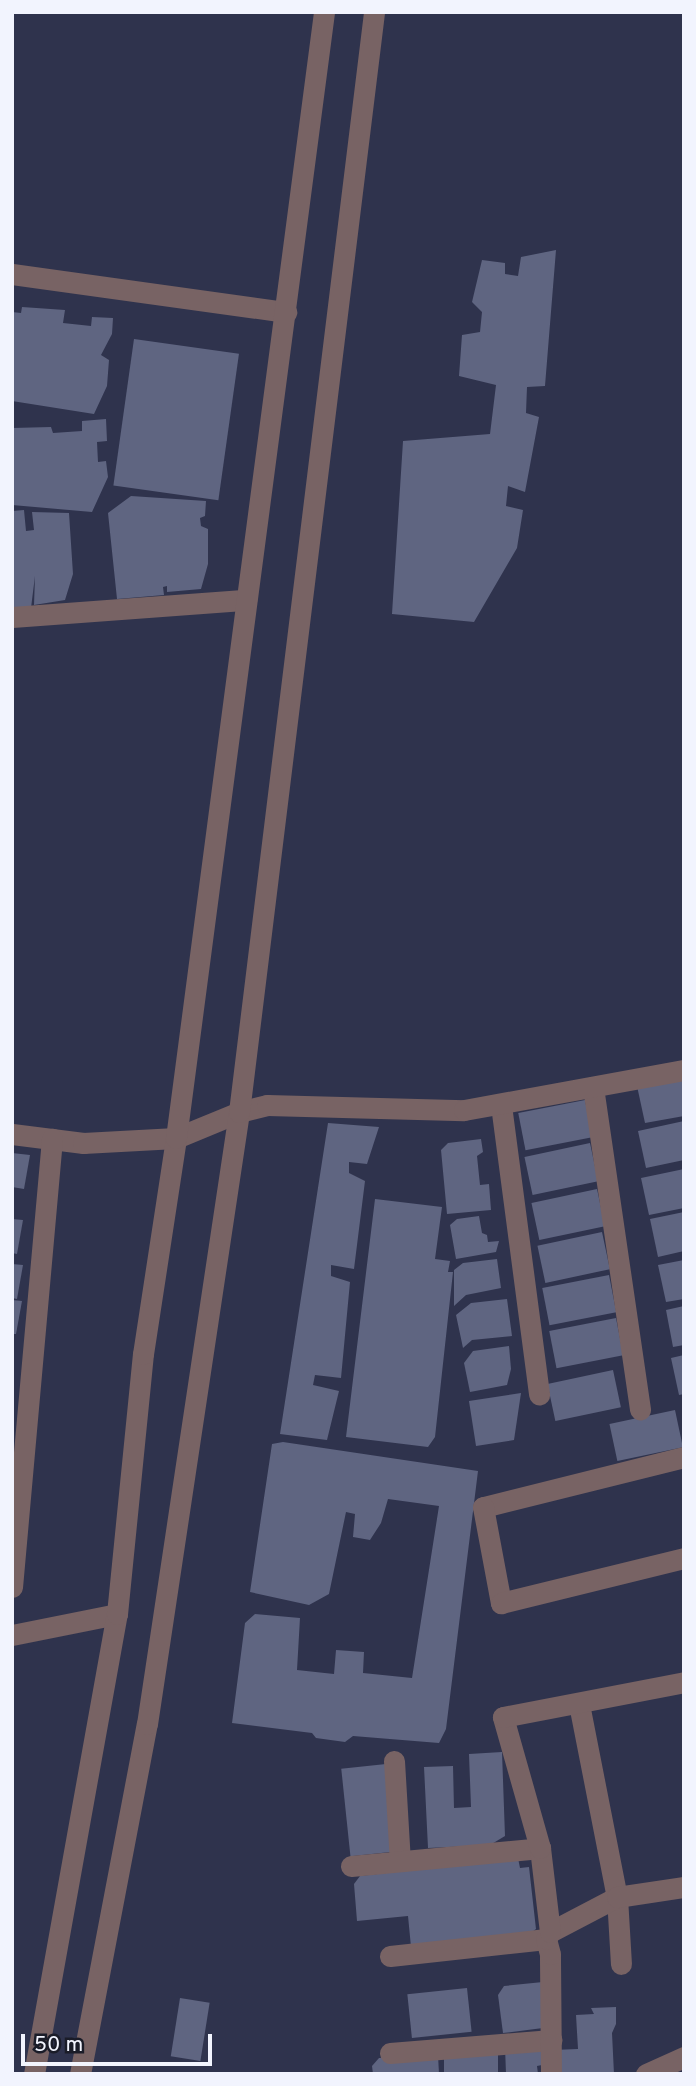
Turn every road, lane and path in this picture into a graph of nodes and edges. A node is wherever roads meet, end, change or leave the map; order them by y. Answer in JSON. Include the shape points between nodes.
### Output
{"nodes":[{"id":1,"x":324,"y":12,"type":"edge"},
{"id":2,"x":374,"y":12,"type":"edge"},
{"id":3,"x":12,"y":274,"type":"edge"},
{"id":4,"x":286,"y":312,"type":"junction"},
{"id":5,"x":246,"y":600,"type":"junction"},
{"id":6,"x":12,"y":617,"type":"edge"},
{"id":7,"x":684,"y":1070,"type":"edge"},
{"id":8,"x":593,"y":1087,"type":"junction"},
{"id":9,"x":501,"y":1105,"type":"junction"},
{"id":10,"x":239,"y":1112,"type":"junction"},
{"id":11,"x":12,"y":1134,"type":"edge"},
{"id":12,"x":176,"y":1138,"type":"junction"},
{"id":13,"x":52,"y":1139,"type":"junction"},
{"id":14,"x":539,"y":1395,"type":"dead end"},
{"id":15,"x":640,"y":1410,"type":"dead end"},
{"id":16,"x":684,"y":1457,"type":"edge"},
{"id":17,"x":684,"y":1558,"type":"edge"},
{"id":18,"x":12,"y":1587,"type":"edge"},
{"id":19,"x":117,"y":1614,"type":"junction"},
{"id":20,"x":12,"y":1635,"type":"edge"},
{"id":21,"x":683,"y":1688,"type":"edge"},
{"id":22,"x":579,"y":1704,"type":"junction"},
{"id":23,"x":394,"y":1761,"type":"dead end"},
{"id":24,"x":540,"y":1848,"type":"junction"},
{"id":25,"x":400,"y":1861,"type":"junction"},
{"id":26,"x":351,"y":1866,"type":"dead end"},
{"id":27,"x":684,"y":1887,"type":"edge"},
{"id":28,"x":617,"y":1897,"type":"junction"},
{"id":29,"x":548,"y":1936,"type":"junction"},
{"id":30,"x":390,"y":1956,"type":"dead end"},
{"id":31,"x":621,"y":1965,"type":"dead end"},
{"id":32,"x":551,"y":2040,"type":"junction"},
{"id":33,"x":390,"y":2053,"type":"dead end"},
{"id":34,"x":684,"y":2057,"type":"edge"},
{"id":35,"x":34,"y":2074,"type":"edge"},
{"id":36,"x":80,"y":2074,"type":"edge"},
{"id":37,"x":551,"y":2074,"type":"edge"},
{"id":38,"x":646,"y":2074,"type":"edge"}],
"edges":[{"from":1,"to":4,"type":"street"},
{"from":2,"to":10,"type":"street"},
{"from":3,"to":4,"type":"street"},
{"from":4,"to":5,"type":"street"},
{"from":5,"to":6,"type":"street"},
{"from":5,"to":12,"type":"street"},
{"from":7,"to":8,"type":"street"},
{"from":8,"to":9,"type":"street"},
{"from":8,"to":15,"type":"street"},
{"from":9,"to":10,"type":"street","via":[[464,1110],[267,1105]]},
{"from":9,"to":14,"type":"street"},
{"from":10,"to":12,"type":"street"},
{"from":10,"to":36,"type":"street","via":[[147,1724]]},
{"from":11,"to":13,"type":"street"},
{"from":12,"to":13,"type":"street","via":[[83,1143]]},
{"from":12,"to":19,"type":"street","via":[[143,1353]]},
{"from":13,"to":18,"type":"street"},
{"from":16,"to":17,"type":"street","via":[[483,1507],[501,1603]]},
{"from":19,"to":20,"type":"street"},
{"from":19,"to":35,"type":"street"},
{"from":21,"to":22,"type":"street"},
{"from":22,"to":24,"type":"street","via":[[503,1717]]},
{"from":22,"to":28,"type":"street"},
{"from":23,"to":25,"type":"street"},
{"from":24,"to":25,"type":"street"},
{"from":24,"to":29,"type":"street"},
{"from":25,"to":26,"type":"street"},
{"from":27,"to":28,"type":"street"},
{"from":28,"to":29,"type":"street"},
{"from":28,"to":31,"type":"street"},
{"from":29,"to":30,"type":"street"},
{"from":29,"to":32,"type":"street"},
{"from":32,"to":33,"type":"street"},
{"from":32,"to":37,"type":"street"},
{"from":34,"to":38,"type":"street"}]}
